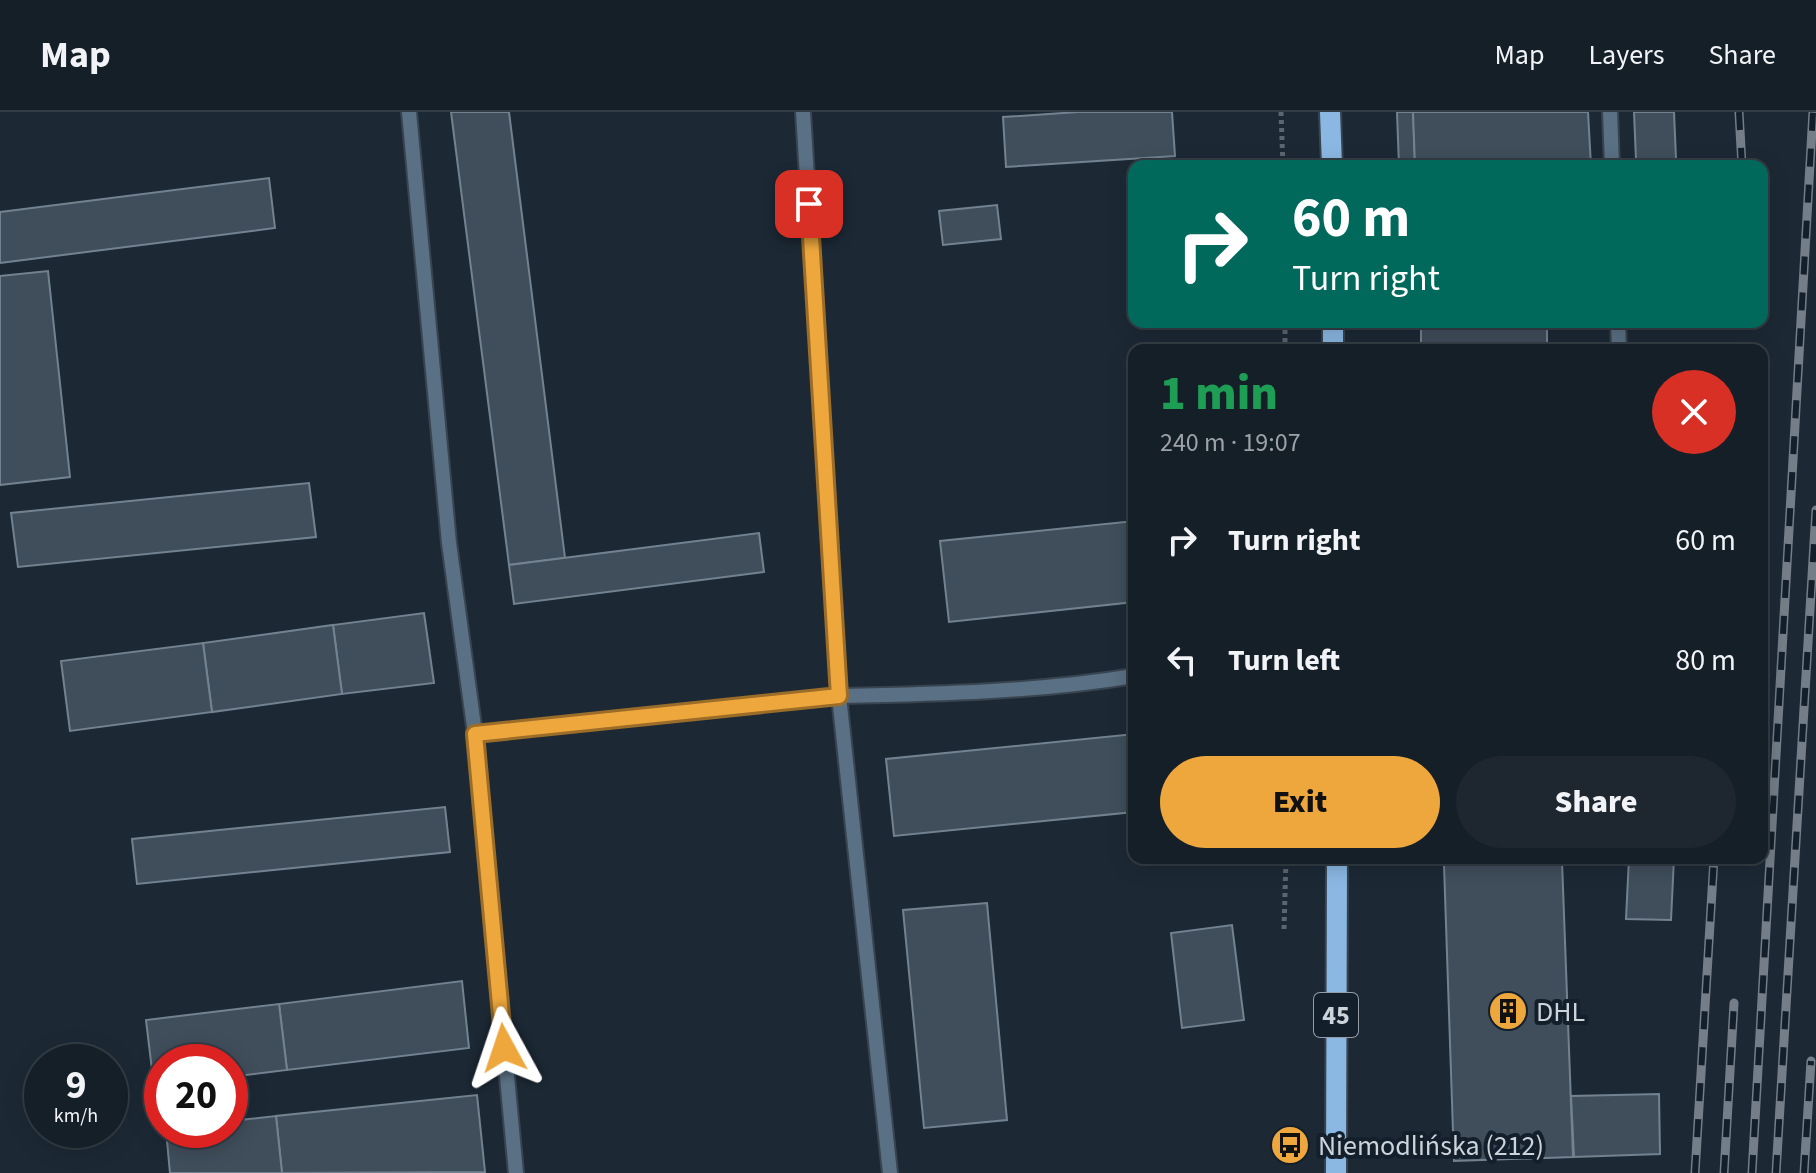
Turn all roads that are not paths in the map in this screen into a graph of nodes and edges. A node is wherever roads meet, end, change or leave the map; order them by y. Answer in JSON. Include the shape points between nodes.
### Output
{"nodes":[{"id":1,"x":409,"y":112,"type":"edge"},
{"id":2,"x":803,"y":112,"type":"edge"},
{"id":3,"x":1330,"y":112,"type":"edge"},
{"id":4,"x":1610,"y":112,"type":"edge"},
{"id":5,"x":1332,"y":160,"type":"edge"},
{"id":6,"x":1612,"y":160,"type":"edge"},
{"id":7,"x":1128,"y":677,"type":"edge"},
{"id":8,"x":839,"y":696,"type":"junction"},
{"id":9,"x":475,"y":734,"type":"junction"},
{"id":10,"x":1337,"y":864,"type":"edge"},
{"id":11,"x":516,"y":1173,"type":"edge"},
{"id":12,"x":890,"y":1173,"type":"edge"},
{"id":13,"x":1336,"y":1173,"type":"edge"}],
"edges":[{"from":1,"to":9,"type":"lane","via":[[449,543]]},
{"from":2,"to":8,"type":"lane"},
{"from":3,"to":5,"type":"main road"},
{"from":4,"to":6,"type":"lane"},
{"from":7,"to":8,"type":"lane","via":[[983,691]]},
{"from":8,"to":9,"type":"lane"},
{"from":8,"to":12,"type":"lane"},
{"from":9,"to":11,"type":"lane"},
{"from":10,"to":13,"type":"main road","number":"45"}]}
